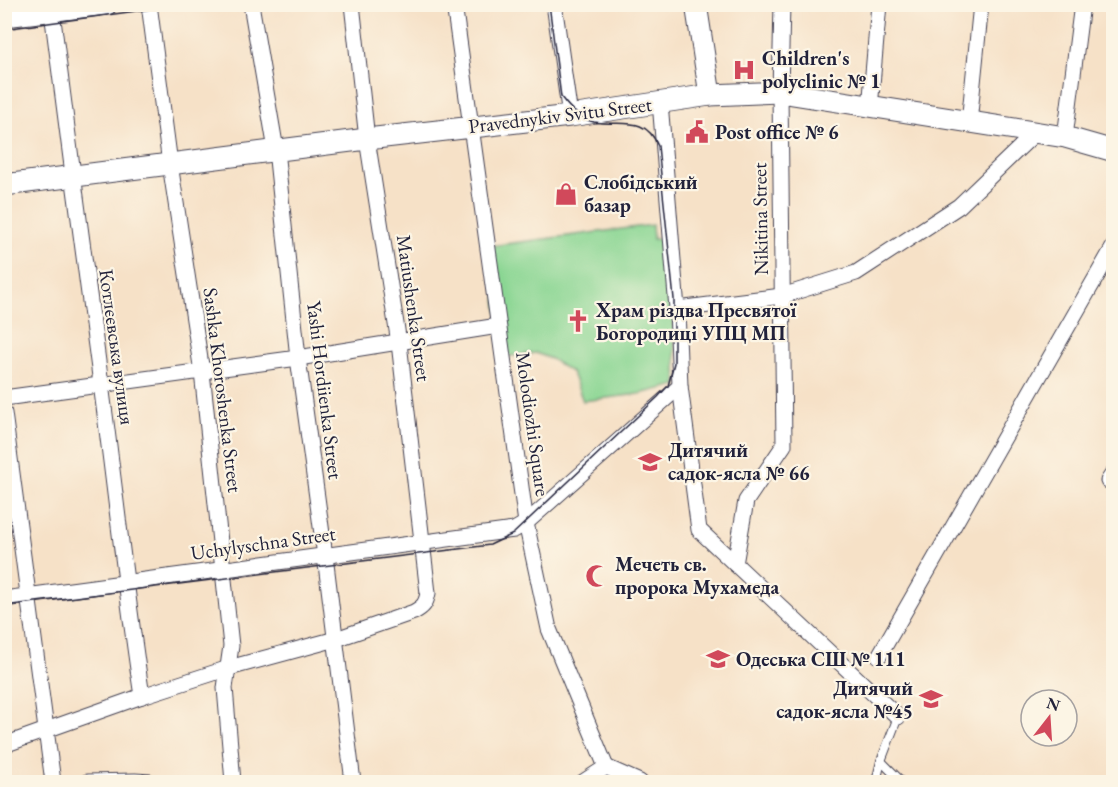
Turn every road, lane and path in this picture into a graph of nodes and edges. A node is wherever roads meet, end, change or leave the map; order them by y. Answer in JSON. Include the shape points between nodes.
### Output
{"nodes":[{"id":1,"x":107,"y":4,"type":"edge"},
{"id":2,"x":149,"y":4,"type":"edge"},
{"id":3,"x":251,"y":4,"type":"edge"},
{"id":4,"x":352,"y":4,"type":"edge"},
{"id":5,"x":454,"y":4,"type":"edge"},
{"id":6,"x":554,"y":4,"type":"edge"},
{"id":7,"x":696,"y":4,"type":"edge"},
{"id":8,"x":782,"y":4,"type":"edge"},
{"id":9,"x":879,"y":4,"type":"edge"},
{"id":10,"x":981,"y":4,"type":"edge"},
{"id":11,"x":1082,"y":4,"type":"edge"},
{"id":12,"x":52,"y":7,"type":"edge"},
{"id":13,"x":4,"y":16,"type":"edge"},
{"id":14,"x":780,"y":92,"type":"junction"},
{"id":15,"x":710,"y":95,"type":"junction"},
{"id":16,"x":660,"y":102,"type":"junction"},
{"id":17,"x":870,"y":108,"type":"junction"},
{"id":18,"x":570,"y":116,"type":"junction"},
{"id":19,"x":969,"y":123,"type":"junction"},
{"id":20,"x":471,"y":126,"type":"junction"},
{"id":21,"x":1035,"y":133,"type":"junction"},
{"id":22,"x":1065,"y":137,"type":"junction"},
{"id":23,"x":367,"y":139,"type":"junction"},
{"id":24,"x":276,"y":150,"type":"junction"},
{"id":25,"x":1113,"y":151,"type":"edge"},
{"id":26,"x":170,"y":165,"type":"junction"},
{"id":27,"x":72,"y":176,"type":"junction"},
{"id":28,"x":4,"y":185,"type":"edge"},
{"id":29,"x":1113,"y":246,"type":"edge"},
{"id":30,"x":782,"y":296,"type":"junction"},
{"id":31,"x":677,"y":309,"type":"junction"},
{"id":32,"x":498,"y":326,"type":"junction"},
{"id":33,"x":399,"y":343,"type":"junction"},
{"id":34,"x":298,"y":358,"type":"junction"},
{"id":35,"x":202,"y":372,"type":"junction"},
{"id":36,"x":101,"y":385,"type":"junction"},
{"id":37,"x":680,"y":386,"type":"junction"},
{"id":38,"x":4,"y":398,"type":"edge"},
{"id":39,"x":4,"y":413,"type":"edge"},
{"id":40,"x":526,"y":523,"type":"junction"},
{"id":41,"x":423,"y":543,"type":"junction"},
{"id":42,"x":325,"y":556,"type":"junction"},
{"id":43,"x":735,"y":564,"type":"junction"},
{"id":44,"x":222,"y":569,"type":"junction"},
{"id":45,"x":125,"y":583,"type":"junction"},
{"id":46,"x":27,"y":596,"type":"junction"},
{"id":47,"x":4,"y":599,"type":"edge"},
{"id":48,"x":336,"y":639,"type":"junction"},
{"id":49,"x":879,"y":656,"type":"dead end"},
{"id":50,"x":229,"y":668,"type":"junction"},
{"id":51,"x":142,"y":696,"type":"junction"},
{"id":52,"x":898,"y":717,"type":"joint"},
{"id":53,"x":45,"y":730,"type":"junction"},
{"id":54,"x":4,"y":745,"type":"edge"},
{"id":55,"x":881,"y":761,"type":"junction"},
{"id":56,"x":606,"y":767,"type":"junction"},
{"id":57,"x":53,"y":783,"type":"edge"},
{"id":58,"x":87,"y":783,"type":"edge"},
{"id":59,"x":150,"y":783,"type":"edge"},
{"id":60,"x":233,"y":783,"type":"edge"},
{"id":61,"x":352,"y":783,"type":"edge"},
{"id":62,"x":583,"y":783,"type":"edge"},
{"id":63,"x":640,"y":783,"type":"edge"},
{"id":64,"x":876,"y":783,"type":"edge"},
{"id":65,"x":902,"y":783,"type":"edge"}],
"edges":[{"from":1,"to":12,"type":"main road"},
{"from":2,"to":26,"type":"street","name":"Sashka Khoroshenka Street"},
{"from":3,"to":24,"type":"street","name":"Yashi Hordiienka Street"},
{"from":4,"to":23,"type":"street","name":"Matiushenka Street"},
{"from":5,"to":20,"type":"street","name":"Molodiozhi Square"},
{"from":6,"to":18,"type":"street"},
{"from":7,"to":15,"type":"main road"},
{"from":8,"to":14,"type":"street","name":"Nikitina Street"},
{"from":9,"to":17,"type":"street"},
{"from":10,"to":19,"type":"street"},
{"from":11,"to":22,"type":"street"},
{"from":12,"to":13,"type":"main road"},
{"from":12,"to":27,"type":"street","name":"Котлєєвська вулиця"},
{"from":14,"to":15,"type":"main road","name":"Pravednykiv Svitu Street"},
{"from":14,"to":17,"type":"main road","name":"Pravednykiv Svitu Street"},
{"from":14,"to":30,"type":"street","name":"Nikitina Street"},
{"from":15,"to":16,"type":"main road","name":"Pravednykiv Svitu Street"},
{"from":16,"to":18,"type":"main road","name":"Pravednykiv Svitu Street"},
{"from":16,"to":31,"type":"street"},
{"from":17,"to":19,"type":"main road","name":"Pravednykiv Svitu Street"},
{"from":18,"to":20,"type":"main road","name":"Pravednykiv Svitu Street"},
{"from":19,"to":21,"type":"main road","name":"Pravednykiv Svitu Street"},
{"from":20,"to":23,"type":"main road","name":"Pravednykiv Svitu Street"},
{"from":20,"to":32,"type":"street","name":"Molodiozhi Square"},
{"from":21,"to":22,"type":"main road","name":"Pravednykiv Svitu Street"},
{"from":21,"to":30,"type":"street","via":[[959,206],[856,273]]},
{"from":22,"to":25,"type":"main road","name":"Pravednykiv Svitu Street"},
{"from":23,"to":24,"type":"main road","name":"Pravednykiv Svitu Street"},
{"from":23,"to":33,"type":"street","name":"Matiushenka Street"},
{"from":24,"to":26,"type":"main road","name":"Pravednykiv Svitu Street"},
{"from":24,"to":34,"type":"street","name":"Yashi Hordiienka Street"},
{"from":26,"to":27,"type":"main road","name":"Pravednykiv Svitu Street"},
{"from":26,"to":35,"type":"street","name":"Sashka Khoroshenka Street"},
{"from":27,"to":28,"type":"main road","name":"Pravednykiv Svitu Street"},
{"from":27,"to":36,"type":"street","name":"Котлєєвська вулиця"},
{"from":29,"to":49,"type":"street"},
{"from":30,"to":31,"type":"street"},
{"from":30,"to":43,"type":"street","name":"Nikitina Street","via":[[784,445],[746,501]]},
{"from":31,"to":37,"type":"street"},
{"from":32,"to":33,"type":"street"},
{"from":32,"to":40,"type":"street","name":"Molodiozhi Square"},
{"from":33,"to":34,"type":"street"},
{"from":33,"to":41,"type":"street","name":"Matiushenka Street"},
{"from":34,"to":35,"type":"street"},
{"from":34,"to":42,"type":"street","name":"Yashi Hordiienka Street"},
{"from":35,"to":36,"type":"street"},
{"from":35,"to":44,"type":"street","name":"Sashka Khoroshenka Street"},
{"from":36,"to":38,"type":"street"},
{"from":36,"to":45,"type":"street","name":"Котлєєвська вулиця"},
{"from":37,"to":40,"type":"street","name":"Molodiozhi Square"},
{"from":37,"to":43,"type":"street","via":[[699,530]]},
{"from":39,"to":46,"type":"street"},
{"from":40,"to":41,"type":"street","name":"Uchylyschna Street","via":[[514,530]]},
{"from":40,"to":56,"type":"street","via":[[549,629]]},
{"from":41,"to":42,"type":"street","name":"Uchylyschna Street"},
{"from":41,"to":48,"type":"street","name":"Matiushenka Street","via":[[428,593],[423,607]]},
{"from":42,"to":44,"type":"street","name":"Uchylyschna Street"},
{"from":42,"to":48,"type":"street","name":"Yashi Hordiienka Street"},
{"from":43,"to":52,"type":"street"},
{"from":44,"to":45,"type":"street","name":"Uchylyschna Street"},
{"from":44,"to":50,"type":"street","name":"Sashka Khoroshenka Street","via":[[231,646]]},
{"from":45,"to":46,"type":"street","name":"Uchylyschna Street"},
{"from":45,"to":51,"type":"street","name":"Котлєєвська вулиця"},
{"from":46,"to":47,"type":"street","name":"Uchylyschna Street"},
{"from":46,"to":53,"type":"street"},
{"from":48,"to":50,"type":"street"},
{"from":48,"to":61,"type":"street","name":"Yashi Hordiienka Street"},
{"from":50,"to":51,"type":"street"},
{"from":50,"to":60,"type":"street","name":"Sashka Khoroshenka Street","via":[[226,698]]},
{"from":51,"to":53,"type":"street"},
{"from":52,"to":55,"type":"lane"},
{"from":53,"to":54,"type":"street"},
{"from":53,"to":57,"type":"street"},
{"from":55,"to":64,"type":"lane"},
{"from":55,"to":65,"type":"lane"},
{"from":56,"to":62,"type":"street"},
{"from":56,"to":63,"type":"street"},
{"from":58,"to":59,"type":"street"}]}
